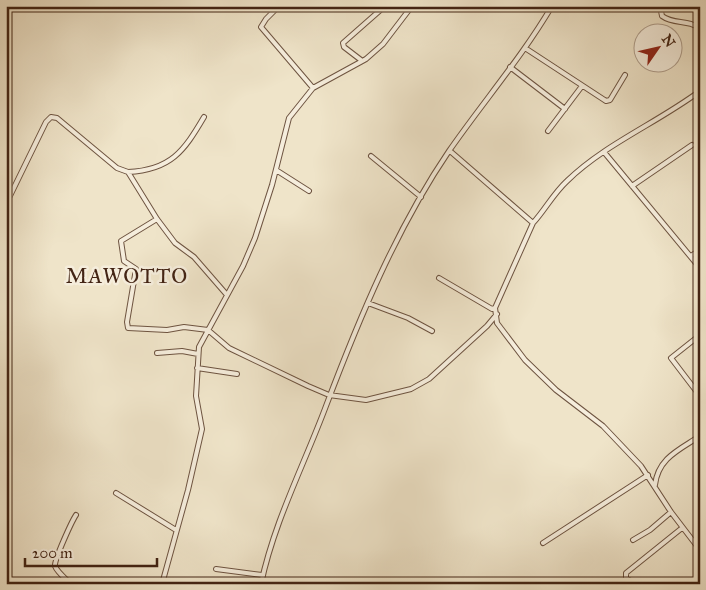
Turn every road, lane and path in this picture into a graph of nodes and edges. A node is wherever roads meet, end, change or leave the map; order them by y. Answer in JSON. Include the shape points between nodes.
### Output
{"nodes":[{"id":1,"x":280,"y":6,"type":"edge"},
{"id":2,"x":385,"y":6,"type":"edge"},
{"id":3,"x":412,"y":6,"type":"edge"},
{"id":4,"x":552,"y":6,"type":"edge"},
{"id":5,"x":660,"y":6,"type":"edge"},
{"id":6,"x":700,"y":29,"type":"edge"},
{"id":7,"x":524,"y":48,"type":"junction"},
{"id":8,"x":361,"y":60,"type":"junction"},
{"id":9,"x":510,"y":67,"type":"junction"},
{"id":10,"x":625,"y":75,"type":"dead end"},
{"id":11,"x":582,"y":86,"type":"junction"},
{"id":12,"x":313,"y":88,"type":"junction"},
{"id":13,"x":698,"y":92,"type":"edge"},
{"id":14,"x":700,"y":98,"type":"edge"},
{"id":15,"x":566,"y":109,"type":"junction"},
{"id":16,"x":204,"y":117,"type":"dead end"},
{"id":17,"x":548,"y":131,"type":"dead end"},
{"id":18,"x":692,"y":145,"type":"dead end"},
{"id":19,"x":450,"y":151,"type":"junction"},
{"id":20,"x":604,"y":152,"type":"junction"},
{"id":21,"x":371,"y":156,"type":"dead end"},
{"id":22,"x":276,"y":170,"type":"junction"},
{"id":23,"x":128,"y":172,"type":"junction"},
{"id":24,"x":632,"y":186,"type":"junction"},
{"id":25,"x":309,"y":191,"type":"dead end"},
{"id":26,"x":421,"y":197,"type":"junction"},
{"id":27,"x":8,"y":198,"type":"edge"},
{"id":28,"x":6,"y":204,"type":"edge"},
{"id":29,"x":157,"y":219,"type":"junction"},
{"id":30,"x":533,"y":223,"type":"junction"},
{"id":31,"x":700,"y":250,"type":"edge"},
{"id":32,"x":691,"y":256,"type":"junction"},
{"id":33,"x":700,"y":268,"type":"edge"},
{"id":34,"x":439,"y":278,"type":"dead end"},
{"id":35,"x":227,"y":295,"type":"junction"},
{"id":36,"x":368,"y":303,"type":"junction"},
{"id":37,"x":495,"y":308,"type":"junction"},
{"id":38,"x":497,"y":314,"type":"junction"},
{"id":39,"x":208,"y":330,"type":"junction"},
{"id":40,"x":432,"y":331,"type":"dead end"},
{"id":41,"x":700,"y":335,"type":"edge"},
{"id":42,"x":157,"y":353,"type":"dead end"},
{"id":43,"x":198,"y":354,"type":"junction"},
{"id":44,"x":197,"y":368,"type":"junction"},
{"id":45,"x":237,"y":374,"type":"dead end"},
{"id":46,"x":329,"y":395,"type":"junction"},
{"id":47,"x":700,"y":396,"type":"edge"},
{"id":48,"x":700,"y":436,"type":"edge"},
{"id":49,"x":648,"y":474,"type":"junction"},
{"id":50,"x":655,"y":486,"type":"junction"},
{"id":51,"x":116,"y":493,"type":"dead end"},
{"id":52,"x":671,"y":512,"type":"junction"},
{"id":53,"x":76,"y":516,"type":"dead end"},
{"id":54,"x":682,"y":528,"type":"junction"},
{"id":55,"x":176,"y":530,"type":"junction"},
{"id":56,"x":634,"y":540,"type":"dead end"},
{"id":57,"x":543,"y":543,"type":"dead end"},
{"id":58,"x":700,"y":550,"type":"edge"},
{"id":59,"x":216,"y":568,"type":"dead end"},
{"id":60,"x":262,"y":576,"type":"junction"},
{"id":61,"x":70,"y":584,"type":"edge"},
{"id":62,"x":162,"y":584,"type":"edge"},
{"id":63,"x":261,"y":584,"type":"edge"},
{"id":64,"x":635,"y":584,"type":"edge"}],
"edges":[{"from":1,"to":12,"type":"street","via":[[261,27]]},
{"from":2,"to":8,"type":"street","via":[[343,43]]},
{"from":3,"to":8,"type":"street","via":[[383,44]]},
{"from":4,"to":7,"type":"street"},
{"from":5,"to":6,"type":"street","via":[[662,16],[667,20],[694,24]]},
{"from":7,"to":9,"type":"street"},
{"from":7,"to":11,"type":"street"},
{"from":8,"to":12,"type":"street"},
{"from":9,"to":15,"type":"street"},
{"from":9,"to":19,"type":"street"},
{"from":10,"to":11,"type":"street","via":[[608,101]]},
{"from":11,"to":15,"type":"street"},
{"from":12,"to":22,"type":"street","via":[[289,118]]},
{"from":13,"to":14,"type":"street"},
{"from":13,"to":20,"type":"street"},
{"from":15,"to":17,"type":"street"},
{"from":16,"to":23,"type":"street","via":[[189,143],[177,155],[160,167]]},
{"from":18,"to":24,"type":"street"},
{"from":19,"to":26,"type":"street"},
{"from":19,"to":30,"type":"street"},
{"from":20,"to":24,"type":"street"},
{"from":20,"to":30,"type":"street","via":[[567,180]]},
{"from":21,"to":26,"type":"street"},
{"from":22,"to":25,"type":"street"},
{"from":22,"to":35,"type":"street","via":[[255,238]]},
{"from":23,"to":27,"type":"street","via":[[117,168],[58,118],[52,118],[46,122]]},
{"from":23,"to":29,"type":"street"},
{"from":24,"to":32,"type":"street"},
{"from":26,"to":36,"type":"street"},
{"from":27,"to":28,"type":"street"},
{"from":29,"to":35,"type":"street"},
{"from":29,"to":39,"type":"street","via":[[121,241],[124,261],[136,269],[127,326],[130,330],[184,327]]},
{"from":30,"to":37,"type":"street"},
{"from":31,"to":32,"type":"street"},
{"from":32,"to":33,"type":"street"},
{"from":34,"to":37,"type":"street"},
{"from":35,"to":39,"type":"street"},
{"from":36,"to":40,"type":"street"},
{"from":36,"to":46,"type":"street"},
{"from":37,"to":38,"type":"street"},
{"from":38,"to":46,"type":"street","via":[[422,384],[366,400]]},
{"from":38,"to":49,"type":"street","via":[[497,323],[530,367],[603,426]]},
{"from":39,"to":43,"type":"street"},
{"from":39,"to":46,"type":"street","via":[[229,348]]},
{"from":41,"to":47,"type":"street","via":[[671,358]]},
{"from":42,"to":43,"type":"street","via":[[182,351]]},
{"from":43,"to":44,"type":"street"},
{"from":44,"to":45,"type":"street"},
{"from":44,"to":55,"type":"street","via":[[196,396],[202,429]]},
{"from":46,"to":60,"type":"street","via":[[278,523]]},
{"from":48,"to":50,"type":"street","via":[[663,461],[657,471]]},
{"from":49,"to":50,"type":"street"},
{"from":49,"to":57,"type":"street"},
{"from":50,"to":52,"type":"street"},
{"from":51,"to":55,"type":"street"},
{"from":52,"to":54,"type":"street"},
{"from":52,"to":56,"type":"street"},
{"from":53,"to":61,"type":"street","via":[[55,562]]},
{"from":54,"to":58,"type":"street"},
{"from":54,"to":64,"type":"street","via":[[626,573],[626,578]]},
{"from":55,"to":62,"type":"street"},
{"from":59,"to":60,"type":"street"},
{"from":60,"to":63,"type":"street"}]}
